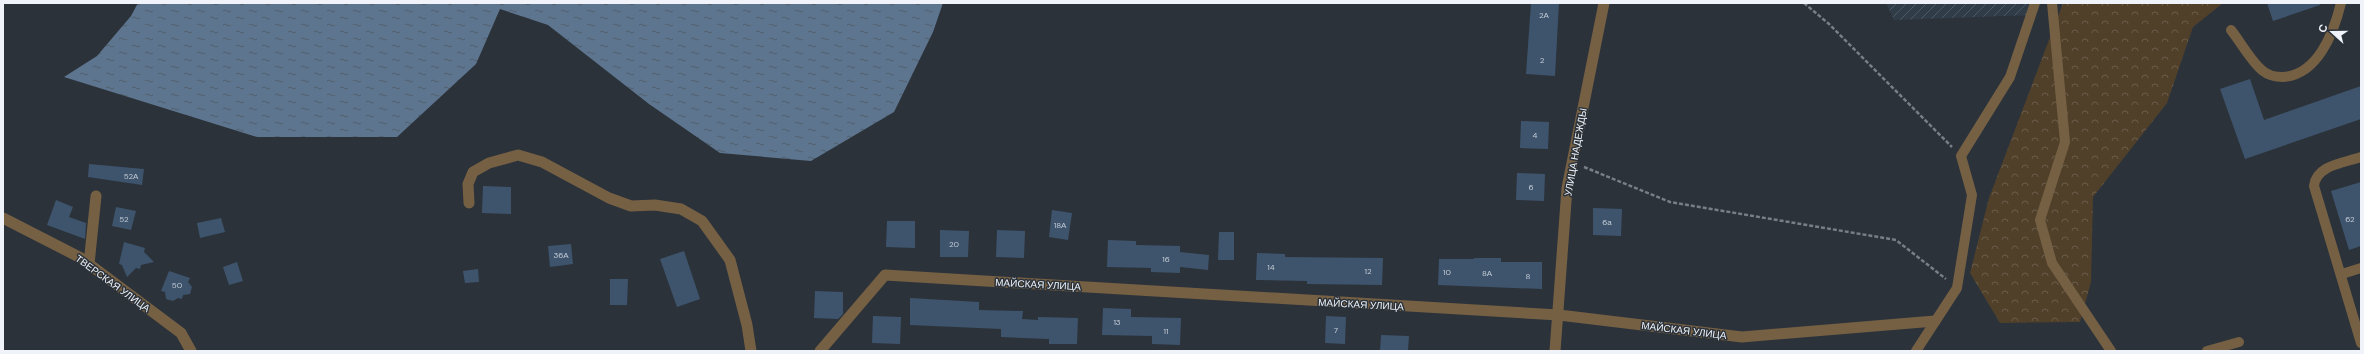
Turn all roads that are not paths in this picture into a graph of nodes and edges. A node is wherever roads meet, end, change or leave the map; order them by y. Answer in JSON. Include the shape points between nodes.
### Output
{"nodes":[{"id":1,"x":1604,"y":3,"type":"edge"},
{"id":2,"x":2035,"y":3,"type":"edge"},
{"id":3,"x":2052,"y":3,"type":"edge"},
{"id":4,"x":2341,"y":3,"type":"edge"},
{"id":5,"x":2231,"y":30,"type":"dead end"},
{"id":6,"x":2361,"y":158,"type":"edge"},
{"id":7,"x":96,"y":196,"type":"dead end"},
{"id":8,"x":469,"y":203,"type":"dead end"},
{"id":9,"x":3,"y":218,"type":"edge"},
{"id":10,"x":89,"y":264,"type":"junction"},
{"id":11,"x":2361,"y":268,"type":"edge"},
{"id":12,"x":2342,"y":274,"type":"junction"},
{"id":13,"x":1559,"y":315,"type":"junction"},
{"id":14,"x":1935,"y":321,"type":"junction"},
{"id":15,"x":2239,"y":342,"type":"dead end"},
{"id":16,"x":2361,"y":343,"type":"edge"},
{"id":17,"x":192,"y":351,"type":"edge"},
{"id":18,"x":750,"y":351,"type":"edge"},
{"id":19,"x":820,"y":351,"type":"edge"},
{"id":20,"x":1555,"y":351,"type":"edge"},
{"id":21,"x":1916,"y":351,"type":"edge"},
{"id":22,"x":2111,"y":351,"type":"edge"},
{"id":23,"x":2207,"y":351,"type":"edge"}],
"edges":[{"from":1,"to":13,"type":"street","name":"УЛИЦА НАДЕЖДЫ","via":[[1567,188]]},
{"from":2,"to":14,"type":"lane","via":[[2010,77],[1961,156],[1972,195],[1957,288]]},
{"from":3,"to":22,"type":"lane","via":[[2065,142],[2040,220],[2052,264]]},
{"from":4,"to":5,"type":"lane","via":[[2323,50],[2307,68],[2290,76],[2274,77],[2262,71]]},
{"from":6,"to":12,"type":"lane","via":[[2321,170],[2314,177],[2314,186]]},
{"from":7,"to":10,"type":"street"},
{"from":8,"to":18,"type":"street","via":[[468,184],[473,172],[489,163],[518,155],[542,162],[609,198],[631,206],[681,210],[702,221],[730,260],[747,325]]},
{"from":9,"to":10,"type":"street","name":"ТВЕРСКАЯ УЛИЦА"},
{"from":10,"to":17,"type":"street","name":"ТВЕРСКАЯ УЛИЦА","via":[[181,333]]},
{"from":11,"to":12,"type":"lane"},
{"from":12,"to":16,"type":"lane"},
{"from":13,"to":14,"type":"street","name":"МАЙСКАЯ УЛИЦА","via":[[1742,337]]},
{"from":13,"to":19,"type":"street","name":"МАЙСКАЯ УЛИЦА","via":[[885,275]]},
{"from":13,"to":20,"type":"street","name":"УЛИЦА НАДЕЖДЫ"},
{"from":14,"to":21,"type":"lane"},
{"from":15,"to":23,"type":"lane"}]}
